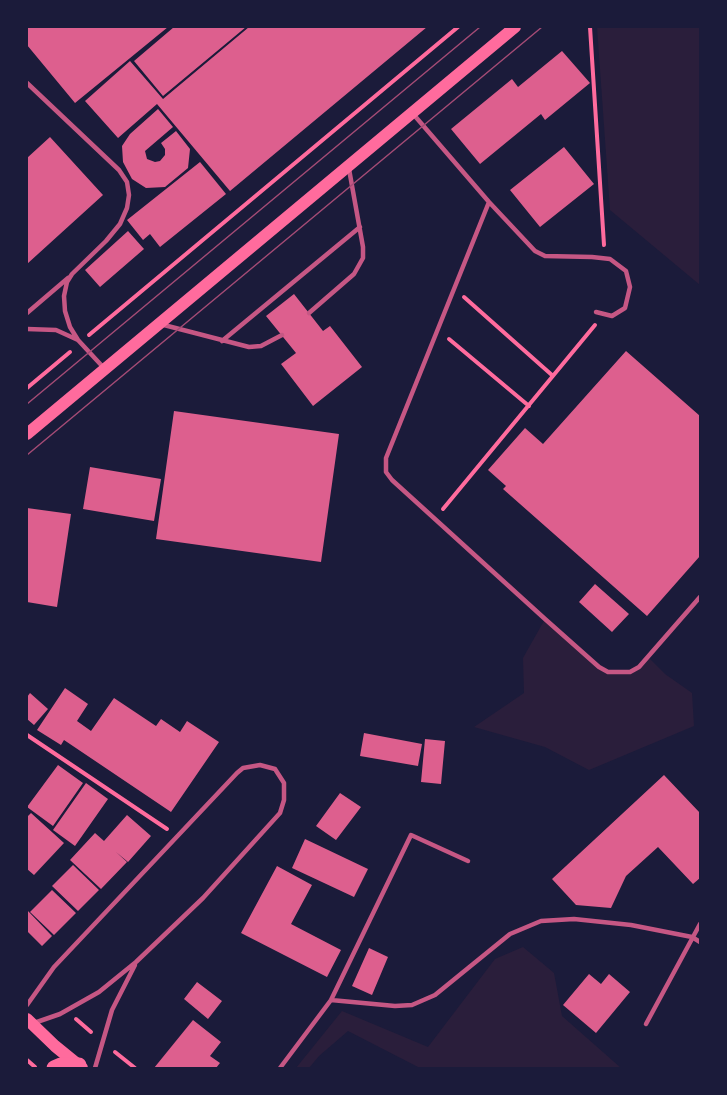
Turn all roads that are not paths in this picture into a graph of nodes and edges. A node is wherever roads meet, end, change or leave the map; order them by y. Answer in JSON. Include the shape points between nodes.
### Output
{"nodes":[{"id":1,"x":515,"y":27,"type":"edge"},
{"id":2,"x":27,"y":83,"type":"edge"},
{"id":3,"x":412,"y":113,"type":"junction"},
{"id":4,"x":349,"y":165,"type":"junction"},
{"id":5,"x":489,"y":202,"type":"junction"},
{"id":6,"x":360,"y":227,"type":"junction"},
{"id":7,"x":72,"y":274,"type":"junction"},
{"id":8,"x":596,"y":312,"type":"dead end"},
{"id":9,"x":27,"y":313,"type":"edge"},
{"id":10,"x":309,"y":313,"type":"dead end"},
{"id":11,"x":158,"y":324,"type":"junction"},
{"id":12,"x":27,"y":329,"type":"edge"},
{"id":13,"x":282,"y":335,"type":"dead end"},
{"id":14,"x":79,"y":341,"type":"junction"},
{"id":15,"x":222,"y":341,"type":"junction"},
{"id":16,"x":105,"y":370,"type":"junction"},
{"id":17,"x":27,"y":434,"type":"edge"},
{"id":18,"x":700,"y":597,"type":"edge"},
{"id":19,"x":468,"y":861,"type":"dead end"},
{"id":20,"x":700,"y":924,"type":"edge"},
{"id":21,"x":692,"y":937,"type":"junction"},
{"id":22,"x":700,"y":942,"type":"edge"},
{"id":23,"x":136,"y":962,"type":"junction"},
{"id":24,"x":332,"y":1000,"type":"junction"},
{"id":25,"x":27,"y":1005,"type":"edge"},
{"id":26,"x":29,"y":1021,"type":"edge"},
{"id":27,"x":645,"y":1024,"type":"dead end"},
{"id":28,"x":80,"y":1067,"type":"edge"},
{"id":29,"x":54,"y":1068,"type":"edge"},
{"id":30,"x":94,"y":1068,"type":"edge"},
{"id":31,"x":280,"y":1068,"type":"edge"}],
"edges":[{"from":1,"to":3,"type":"main road"},
{"from":2,"to":7,"type":"lane","via":[[127,182],[127,208],[120,224]]},
{"from":3,"to":4,"type":"main road"},
{"from":3,"to":5,"type":"lane"},
{"from":4,"to":6,"type":"lane"},
{"from":4,"to":11,"type":"main road"},
{"from":5,"to":8,"type":"lane","via":[[540,254],[605,258],[626,271],[630,287],[621,311],[612,316]]},
{"from":5,"to":18,"type":"lane","via":[[386,458],[386,472],[608,672],[630,672],[639,667]]},
{"from":6,"to":10,"type":"lane","via":[[360,265]]},
{"from":6,"to":15,"type":"lane"},
{"from":7,"to":9,"type":"lane"},
{"from":7,"to":14,"type":"lane","via":[[64,296],[65,311]]},
{"from":11,"to":15,"type":"lane"},
{"from":11,"to":16,"type":"main road"},
{"from":12,"to":14,"type":"lane","via":[[56,330]]},
{"from":13,"to":15,"type":"lane","via":[[256,347]]},
{"from":14,"to":16,"type":"lane"},
{"from":16,"to":17,"type":"main road"},
{"from":19,"to":24,"type":"lane","via":[[411,835]]},
{"from":20,"to":21,"type":"lane"},
{"from":21,"to":22,"type":"lane"},
{"from":21,"to":24,"type":"lane","via":[[574,919],[541,921],[510,934],[435,995],[412,1005]]},
{"from":21,"to":27,"type":"lane"},
{"from":23,"to":25,"type":"lane","via":[[276,819],[284,800],[284,783],[269,765],[243,768],[224,786],[54,967]]},
{"from":23,"to":26,"type":"lane","via":[[84,1002],[60,1014]]},
{"from":23,"to":30,"type":"lane","via":[[112,1010]]},
{"from":24,"to":31,"type":"lane"},
{"from":26,"to":28,"type":"main road"},
{"from":28,"to":29,"type":"main road"}]}
